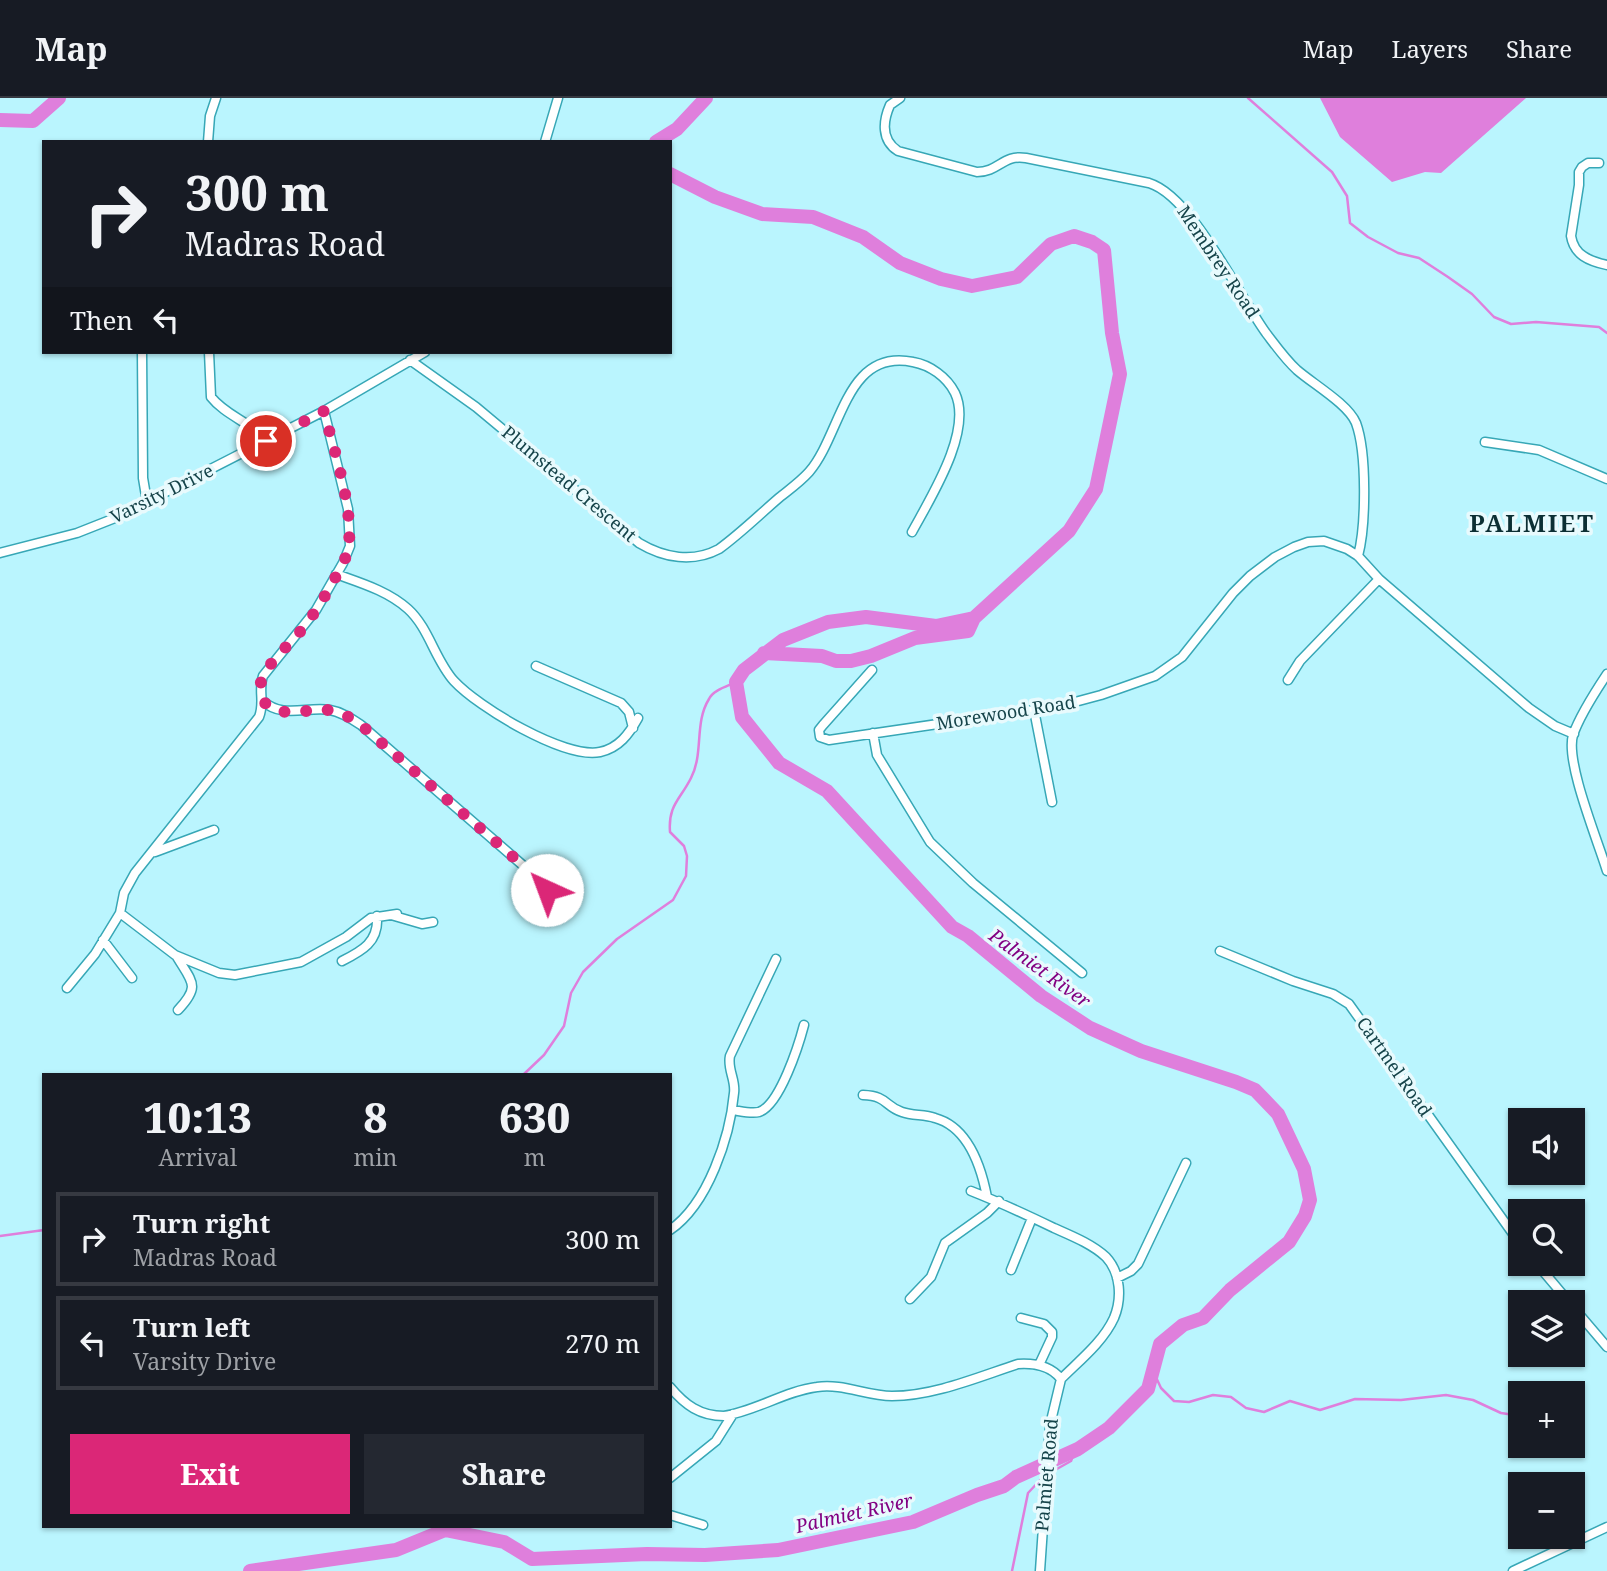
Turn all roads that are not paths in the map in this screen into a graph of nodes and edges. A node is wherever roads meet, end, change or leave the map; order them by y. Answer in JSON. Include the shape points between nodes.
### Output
{"nodes":[{"id":1,"x":216,"y":98,"type":"edge"},
{"id":2,"x":558,"y":98,"type":"edge"},
{"id":3,"x":900,"y":98,"type":"edge"},
{"id":4,"x":208,"y":140,"type":"edge"},
{"id":5,"x":546,"y":140,"type":"edge"},
{"id":6,"x":1599,"y":163,"type":"dead end"},
{"id":7,"x":1607,"y":265,"type":"edge"},
{"id":8,"x":142,"y":354,"type":"edge"},
{"id":9,"x":209,"y":354,"type":"edge"},
{"id":10,"x":421,"y":354,"type":"edge"},
{"id":11,"x":410,"y":360,"type":"junction"},
{"id":12,"x":324,"y":411,"type":"junction"},
{"id":13,"x":266,"y":441,"type":"junction"},
{"id":14,"x":1485,"y":442,"type":"dead end"},
{"id":15,"x":1607,"y":479,"type":"edge"},
{"id":16,"x":147,"y":502,"type":"junction"},
{"id":17,"x":912,"y":532,"type":"dead end"},
{"id":18,"x":0,"y":553,"type":"edge"},
{"id":19,"x":1358,"y":556,"type":"junction"},
{"id":20,"x":336,"y":574,"type":"junction"},
{"id":21,"x":1379,"y":579,"type":"junction"},
{"id":22,"x":536,"y":666,"type":"dead end"},
{"id":23,"x":872,"y":670,"type":"dead end"},
{"id":24,"x":1607,"y":674,"type":"edge"},
{"id":25,"x":1288,"y":680,"type":"dead end"},
{"id":26,"x":263,"y":701,"type":"junction"},
{"id":27,"x":1034,"y":710,"type":"junction"},
{"id":28,"x":638,"y":718,"type":"dead end"},
{"id":29,"x":633,"y":728,"type":"junction"},
{"id":30,"x":873,"y":733,"type":"junction"},
{"id":31,"x":1574,"y":734,"type":"junction"},
{"id":32,"x":1052,"y":802,"type":"dead end"},
{"id":33,"x":214,"y":830,"type":"dead end"},
{"id":34,"x":152,"y":853,"type":"junction"},
{"id":35,"x":1607,"y":871,"type":"edge"},
{"id":36,"x":547,"y":890,"type":"dead end"},
{"id":37,"x":120,"y":913,"type":"junction"},
{"id":38,"x":377,"y":916,"type":"junction"},
{"id":39,"x":433,"y":922,"type":"dead end"},
{"id":40,"x":103,"y":940,"type":"junction"},
{"id":41,"x":1220,"y":951,"type":"dead end"},
{"id":42,"x":175,"y":955,"type":"junction"},
{"id":43,"x":776,"y":959,"type":"dead end"},
{"id":44,"x":342,"y":961,"type":"dead end"},
{"id":45,"x":1082,"y":973,"type":"dead end"},
{"id":46,"x":132,"y":978,"type":"dead end"},
{"id":47,"x":67,"y":988,"type":"dead end"},
{"id":48,"x":178,"y":1010,"type":"dead end"},
{"id":49,"x":804,"y":1025,"type":"dead end"},
{"id":50,"x":863,"y":1096,"type":"dead end"},
{"id":51,"x":732,"y":1110,"type":"junction"},
{"id":52,"x":1186,"y":1163,"type":"dead end"},
{"id":53,"x":971,"y":1191,"type":"dead end"},
{"id":54,"x":987,"y":1197,"type":"junction"},
{"id":55,"x":999,"y":1201,"type":"junction"},
{"id":56,"x":1032,"y":1218,"type":"junction"},
{"id":57,"x":1508,"y":1227,"type":"edge"},
{"id":58,"x":672,"y":1228,"type":"edge"},
{"id":59,"x":1011,"y":1270,"type":"dead end"},
{"id":60,"x":1547,"y":1276,"type":"edge"},
{"id":61,"x":1117,"y":1278,"type":"junction"},
{"id":62,"x":1559,"y":1290,"type":"edge"},
{"id":63,"x":910,"y":1299,"type":"dead end"},
{"id":64,"x":1021,"y":1318,"type":"dead end"},
{"id":65,"x":1585,"y":1321,"type":"edge"},
{"id":66,"x":1607,"y":1347,"type":"edge"},
{"id":67,"x":1039,"y":1365,"type":"junction"},
{"id":68,"x":1061,"y":1379,"type":"junction"},
{"id":69,"x":672,"y":1389,"type":"edge"},
{"id":70,"x":733,"y":1414,"type":"junction"},
{"id":71,"x":672,"y":1476,"type":"edge"},
{"id":72,"x":672,"y":1517,"type":"edge"},
{"id":73,"x":703,"y":1525,"type":"dead end"},
{"id":74,"x":1607,"y":1527,"type":"edge"},
{"id":75,"x":1040,"y":1571,"type":"edge"},
{"id":76,"x":1513,"y":1571,"type":"edge"}],
"edges":[{"from":1,"to":4,"type":"street"},
{"from":2,"to":5,"type":"street"},
{"from":3,"to":19,"type":"street","name":"Membrey Road","via":[[890,105],[884,126],[889,143],[898,151],[977,173],[1012,157],[1026,158],[1149,183],[1174,198],[1286,360],[1354,419],[1363,498]]},
{"from":6,"to":7,"type":"street","via":[[1588,163],[1579,172],[1571,236],[1585,258]]},
{"from":8,"to":16,"type":"street","via":[[142,469]]},
{"from":9,"to":13,"type":"street","via":[[211,397]]},
{"from":10,"to":11,"type":"street","name":"Varsity Drive"},
{"from":11,"to":12,"type":"street","name":"Varsity Drive"},
{"from":11,"to":17,"type":"street","name":"Plumstead Crescent","via":[[476,407],[639,543],[682,558],[719,549],[807,474],[863,375],[882,363],[918,363],[938,373],[951,387],[960,422],[951,453]]},
{"from":12,"to":13,"type":"street","name":"Varsity Drive"},
{"from":12,"to":20,"type":"street","via":[[351,540]]},
{"from":13,"to":16,"type":"street","name":"Varsity Drive"},
{"from":14,"to":15,"type":"street","via":[[1539,450]]},
{"from":16,"to":18,"type":"street","name":"Varsity Drive","via":[[77,533]]},
{"from":19,"to":21,"type":"street","name":"Morewood Road"},
{"from":19,"to":27,"type":"street","name":"Morewood Road","via":[[1324,541],[1294,547],[1250,576],[1193,645],[1164,671],[1101,695]]},
{"from":20,"to":26,"type":"street","via":[[301,632],[263,676]]},
{"from":20,"to":29,"type":"street","via":[[401,603],[415,617],[453,680],[479,704],[508,721],[586,753],[604,751],[625,739]]},
{"from":21,"to":25,"type":"street","via":[[1300,661]]},
{"from":21,"to":31,"type":"street","name":"Morewood Road","via":[[1529,708]]},
{"from":22,"to":29,"type":"street","via":[[621,703]]},
{"from":23,"to":30,"type":"street","name":"Morewood Road","via":[[818,734],[829,740]]},
{"from":24,"to":31,"type":"street"},
{"from":26,"to":34,"type":"street","via":[[256,721]]},
{"from":26,"to":36,"type":"street","via":[[282,711],[329,710],[361,725]]},
{"from":27,"to":30,"type":"street","name":"Morewood Road"},
{"from":27,"to":32,"type":"street"},
{"from":28,"to":29,"type":"street"},
{"from":30,"to":45,"type":"street","via":[[877,755],[930,842]]},
{"from":31,"to":35,"type":"street","via":[[1575,769]]},
{"from":33,"to":34,"type":"street"},
{"from":34,"to":37,"type":"street","via":[[128,884]]},
{"from":37,"to":40,"type":"street"},
{"from":37,"to":42,"type":"street"},
{"from":38,"to":39,"type":"street","via":[[394,914],[422,924]]},
{"from":38,"to":42,"type":"street","via":[[301,962],[244,975],[219,973]]},
{"from":38,"to":44,"type":"street","via":[[367,949]]},
{"from":40,"to":46,"type":"street"},
{"from":40,"to":47,"type":"street"},
{"from":41,"to":57,"type":"street","name":"Cartmel Road","via":[[1349,1004]]},
{"from":42,"to":48,"type":"street","via":[[193,986]]},
{"from":43,"to":51,"type":"street","via":[[730,1056],[735,1084]]},
{"from":49,"to":51,"type":"street","via":[[791,1067],[771,1102],[757,1112]]},
{"from":50,"to":54,"type":"street","via":[[882,1098],[898,1111],[950,1125],[974,1156]]},
{"from":51,"to":58,"type":"street","via":[[703,1191],[691,1212]]},
{"from":52,"to":61,"type":"street","via":[[1138,1264]]},
{"from":53,"to":54,"type":"street"},
{"from":54,"to":55,"type":"street"},
{"from":55,"to":56,"type":"street"},
{"from":55,"to":63,"type":"street","via":[[945,1244],[931,1277]]},
{"from":56,"to":59,"type":"street"},
{"from":56,"to":61,"type":"street","via":[[1107,1258]]},
{"from":60,"to":62,"type":"street"},
{"from":61,"to":68,"type":"street","via":[[1113,1320]]},
{"from":64,"to":67,"type":"street","via":[[1044,1324],[1052,1332]]},
{"from":65,"to":66,"type":"street"},
{"from":67,"to":68,"type":"street"},
{"from":67,"to":70,"type":"street","via":[[1018,1364],[904,1395],[818,1386]]},
{"from":68,"to":75,"type":"street","name":"Palmiet Road","via":[[1051,1425]]},
{"from":69,"to":70,"type":"street","via":[[701,1413]]},
{"from":70,"to":71,"type":"street","via":[[716,1441]]},
{"from":72,"to":73,"type":"street"},
{"from":74,"to":76,"type":"street"}]}
